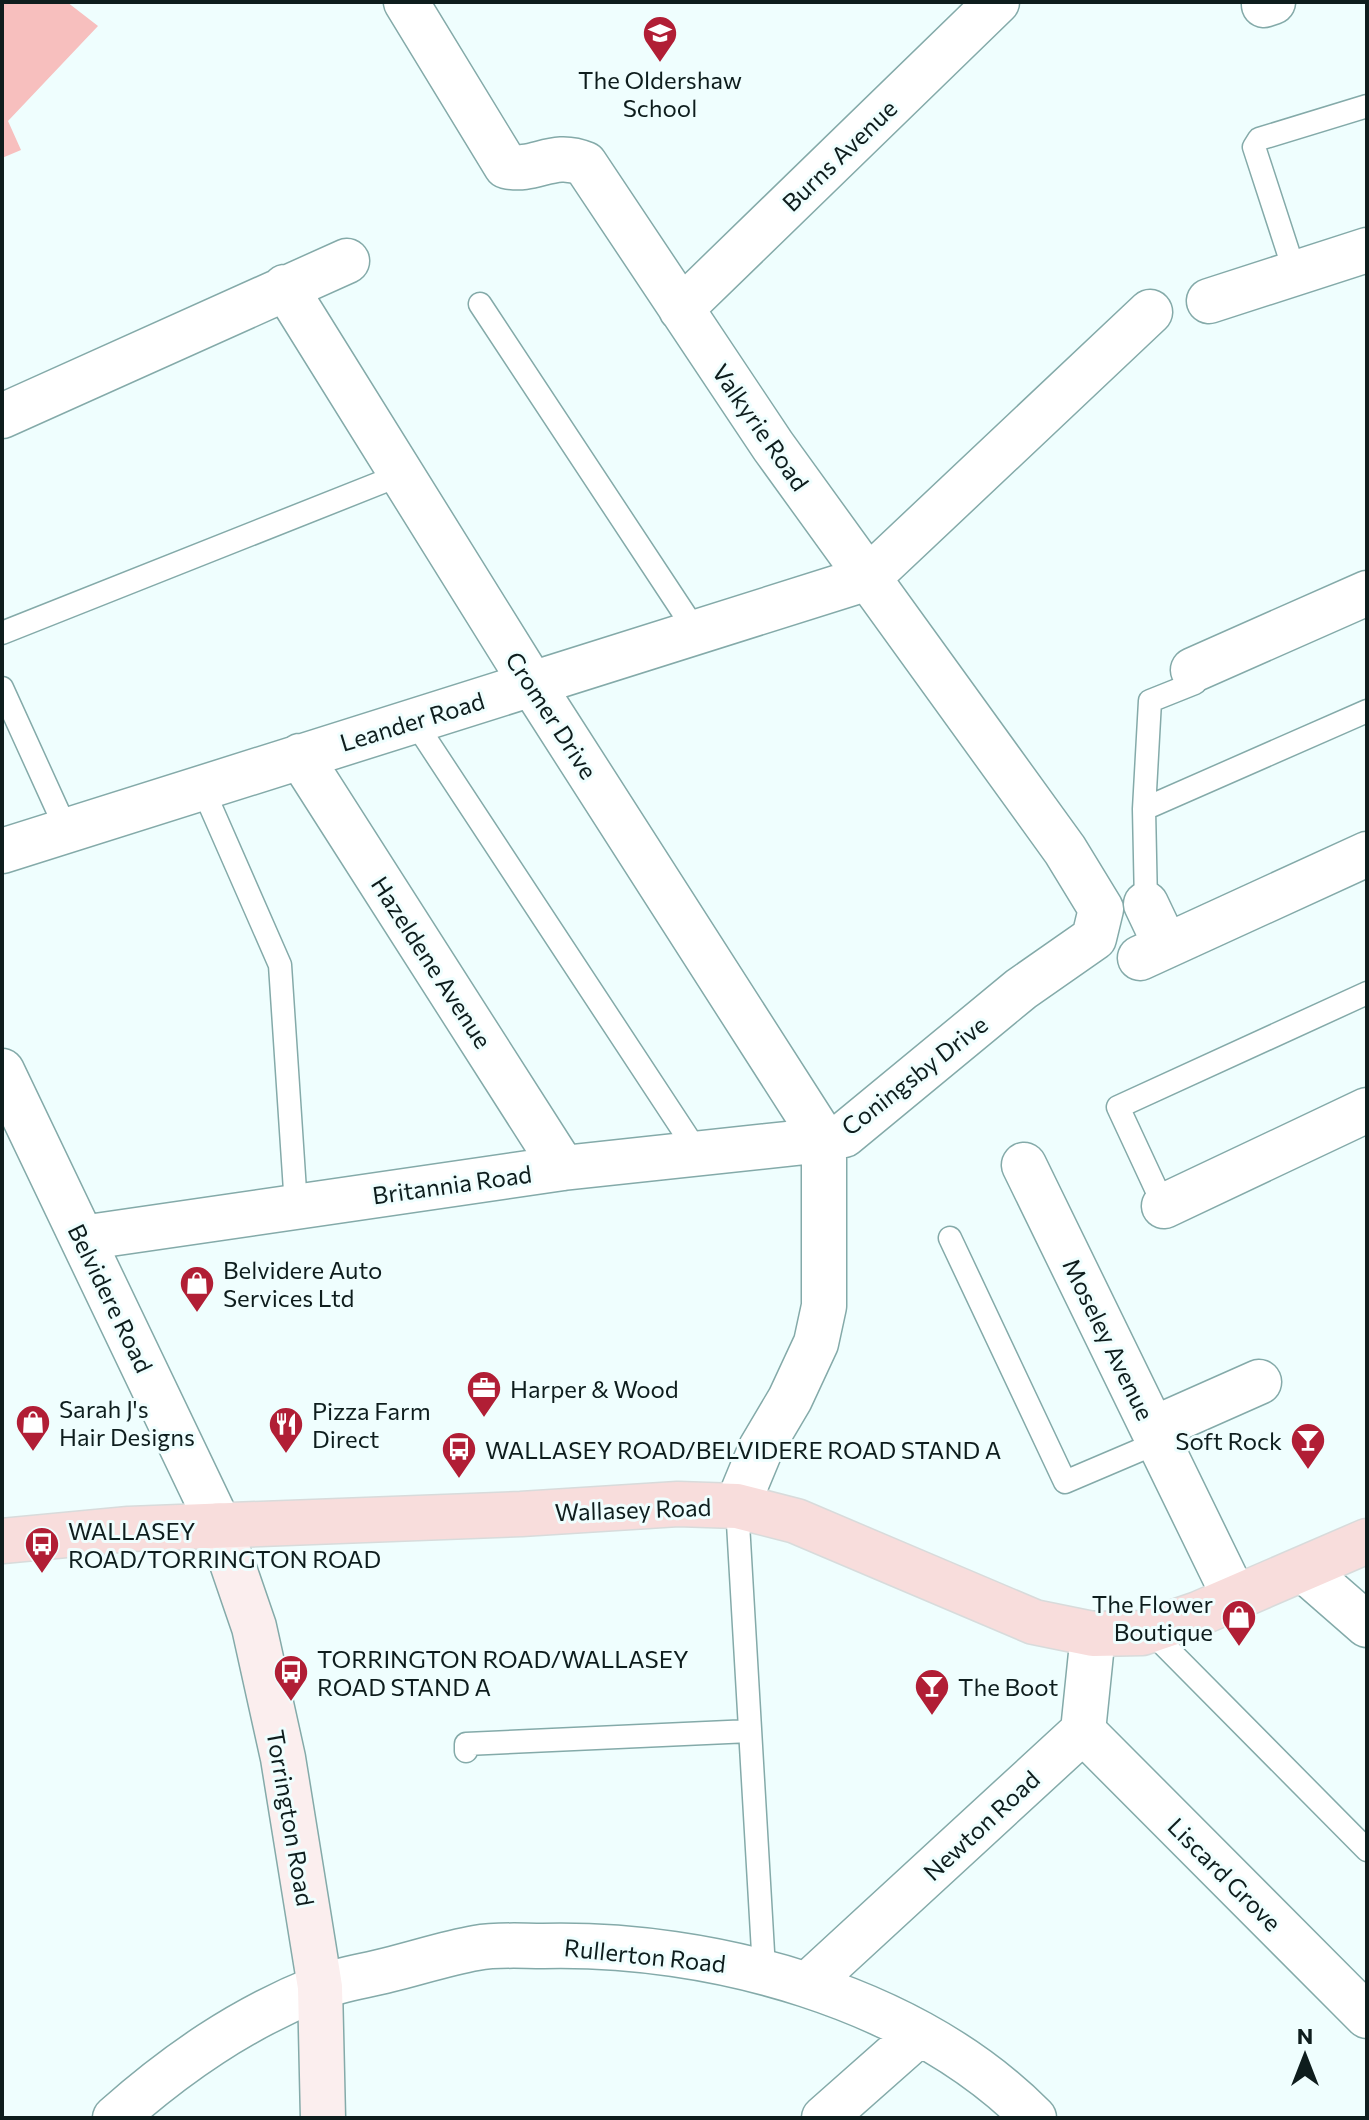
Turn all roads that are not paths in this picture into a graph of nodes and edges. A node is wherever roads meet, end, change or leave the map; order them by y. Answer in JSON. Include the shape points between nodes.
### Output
{"nodes":[{"id":1,"x":406,"y":2,"type":"edge"},
{"id":2,"x":997,"y":2,"type":"edge"},
{"id":3,"x":1367,"y":106,"type":"edge"},
{"id":4,"x":1367,"y":250,"type":"edge"},
{"id":5,"x":347,"y":261,"type":"dead end"},
{"id":6,"x":1295,"y":273,"type":"junction"},
{"id":7,"x":285,"y":287,"type":"junction"},
{"id":8,"x":1209,"y":301,"type":"dead end"},
{"id":9,"x":480,"y":304,"type":"dead end"},
{"id":10,"x":681,"y":309,"type":"junction"},
{"id":11,"x":1150,"y":312,"type":"dead end"},
{"id":12,"x":2,"y":416,"type":"edge"},
{"id":13,"x":400,"y":475,"type":"junction"},
{"id":14,"x":868,"y":578,"type":"junction"},
{"id":15,"x":1367,"y":593,"type":"edge"},
{"id":16,"x":2,"y":633,"type":"edge"},
{"id":17,"x":697,"y":633,"type":"junction"},
{"id":18,"x":1193,"y":670,"type":"joint"},
{"id":19,"x":532,"y":684,"type":"junction"},
{"id":20,"x":2,"y":688,"type":"edge"},
{"id":21,"x":1367,"y":711,"type":"edge"},
{"id":22,"x":414,"y":721,"type":"junction"},
{"id":23,"x":300,"y":756,"type":"junction"},
{"id":24,"x":202,"y":787,"type":"junction"},
{"id":25,"x":1144,"y":809,"type":"junction"},
{"id":26,"x":67,"y":831,"type":"junction"},
{"id":27,"x":2,"y":851,"type":"edge"},
{"id":28,"x":1367,"y":854,"type":"edge"},
{"id":29,"x":1146,"y":904,"type":"joint"},
{"id":30,"x":1101,"y":909,"type":"joint"},
{"id":31,"x":1367,"y":993,"type":"edge"},
{"id":32,"x":2,"y":1071,"type":"edge"},
{"id":33,"x":1367,"y":1110,"type":"edge"},
{"id":34,"x":824,"y":1140,"type":"junction"},
{"id":35,"x":698,"y":1153,"type":"junction"},
{"id":36,"x":1024,"y":1165,"type":"dead end"},
{"id":37,"x":563,"y":1168,"type":"junction"},
{"id":38,"x":296,"y":1206,"type":"junction"},
{"id":39,"x":1164,"y":1206,"type":"joint"},
{"id":40,"x":82,"y":1238,"type":"junction"},
{"id":41,"x":950,"y":1238,"type":"dead end"},
{"id":42,"x":1259,"y":1382,"type":"dead end"},
{"id":43,"x":1156,"y":1436,"type":"junction"},
{"id":44,"x":737,"y":1506,"type":"junction"},
{"id":45,"x":219,"y":1525,"type":"junction"},
{"id":46,"x":2,"y":1541,"type":"edge"},
{"id":47,"x":1367,"y":1541,"type":"edge"},
{"id":48,"x":1304,"y":1570,"type":"junction"},
{"id":49,"x":1235,"y":1598,"type":"junction"},
{"id":50,"x":1367,"y":1625,"type":"edge"},
{"id":51,"x":1149,"y":1630,"type":"junction"},
{"id":52,"x":1093,"y":1634,"type":"junction"},
{"id":53,"x":750,"y":1731,"type":"junction"},
{"id":54,"x":1083,"y":1731,"type":"junction"},
{"id":55,"x":466,"y":1751,"type":"dead end"},
{"id":56,"x":1367,"y":1850,"type":"edge"},
{"id":57,"x":764,"y":1969,"type":"junction"},
{"id":58,"x":807,"y":1985,"type":"junction"},
{"id":59,"x":320,"y":1987,"type":"junction"},
{"id":60,"x":1367,"y":2016,"type":"edge"},
{"id":61,"x":919,"y":2034,"type":"junction"},
{"id":62,"x":115,"y":2118,"type":"edge"},
{"id":63,"x":323,"y":2118,"type":"edge"},
{"id":64,"x":824,"y":2118,"type":"edge"},
{"id":65,"x":1034,"y":2118,"type":"edge"}],
"edges":[{"from":1,"to":10,"type":"street","name":"Valkyrie Road","via":[[506,166],[519,169],[557,158],[585,164]]},
{"from":2,"to":10,"type":"street","name":"Burns Avenue"},
{"from":3,"to":6,"type":"lane","via":[[1259,139],[1254,147]]},
{"from":4,"to":6,"type":"street"},
{"from":5,"to":7,"type":"street"},
{"from":6,"to":8,"type":"street"},
{"from":7,"to":12,"type":"street"},
{"from":7,"to":13,"type":"street","name":"Cromer Drive"},
{"from":9,"to":17,"type":"lane"},
{"from":10,"to":14,"type":"street","name":"Valkyrie Road"},
{"from":11,"to":14,"type":"street"},
{"from":13,"to":16,"type":"lane"},
{"from":13,"to":19,"type":"street","name":"Cromer Drive"},
{"from":14,"to":17,"type":"street","name":"Leander Road"},
{"from":14,"to":30,"type":"street","name":"Valkyrie Road","via":[[1065,850]]},
{"from":15,"to":18,"type":"street"},
{"from":17,"to":19,"type":"street","name":"Leander Road"},
{"from":18,"to":25,"type":"lane","via":[[1195,683],[1150,701]]},
{"from":19,"to":22,"type":"street","name":"Leander Road"},
{"from":19,"to":34,"type":"street","name":"Cromer Drive"},
{"from":20,"to":26,"type":"lane"},
{"from":21,"to":25,"type":"lane"},
{"from":22,"to":23,"type":"street","name":"Leander Road"},
{"from":22,"to":35,"type":"lane"},
{"from":23,"to":24,"type":"street","name":"Leander Road"},
{"from":23,"to":37,"type":"street","name":"Hazeldene Avenue"},
{"from":24,"to":26,"type":"street","name":"Leander Road"},
{"from":24,"to":38,"type":"lane","via":[[280,965]]},
{"from":25,"to":29,"type":"lane"},
{"from":26,"to":27,"type":"street","name":"Leander Road"},
{"from":28,"to":29,"type":"street","via":[[1153,952]]},
{"from":30,"to":34,"type":"street","name":"Coningsby Drive","via":[[1094,938],[1021,989],[844,1135]]},
{"from":31,"to":39,"type":"lane","via":[[1118,1107]]},
{"from":32,"to":40,"type":"street","name":"Belvidere Road"},
{"from":33,"to":39,"type":"street"},
{"from":34,"to":35,"type":"street","name":"Britannia Road"},
{"from":34,"to":44,"type":"street","name":"Coningsby Drive","via":[[824,1306],[816,1343]]},
{"from":35,"to":37,"type":"street","name":"Britannia Road"},
{"from":36,"to":43,"type":"street","name":"Moseley Avenue"},
{"from":37,"to":38,"type":"street","name":"Britannia Road"},
{"from":38,"to":40,"type":"street","name":"Britannia Road"},
{"from":40,"to":45,"type":"street","name":"Belvidere Road"},
{"from":41,"to":43,"type":"lane","via":[[1065,1482]]},
{"from":42,"to":43,"type":"street"},
{"from":43,"to":49,"type":"street","name":"Moseley Avenue"},
{"from":44,"to":45,"type":"main road","name":"Wallasey Road","via":[[678,1504]]},
{"from":44,"to":52,"type":"main road","name":"Wallasey Road","via":[[796,1521],[1034,1622]]},
{"from":44,"to":53,"type":"lane"},
{"from":45,"to":46,"type":"main road","name":"Wallasey Road"},
{"from":45,"to":59,"type":"street","name":"Torrington Road","via":[[254,1627],[283,1758]]},
{"from":47,"to":48,"type":"main road","name":"Wallasey Road"},
{"from":48,"to":49,"type":"main road","name":"Wallasey Road"},
{"from":48,"to":50,"type":"street"},
{"from":49,"to":51,"type":"main road","name":"Wallasey Road"},
{"from":51,"to":52,"type":"main road","name":"Wallasey Road"},
{"from":51,"to":56,"type":"lane"},
{"from":52,"to":54,"type":"street"},
{"from":53,"to":55,"type":"lane","via":[[466,1744]]},
{"from":53,"to":57,"type":"lane"},
{"from":54,"to":58,"type":"street","name":"Newton Road"},
{"from":54,"to":60,"type":"street","name":"Liscard Grove"},
{"from":57,"to":58,"type":"street","name":"Rullerton Road"},
{"from":57,"to":59,"type":"street","name":"Rullerton Road","via":[[587,1945],[479,1947]]},
{"from":58,"to":61,"type":"street","name":"Rullerton Road"},
{"from":59,"to":62,"type":"street","name":"Rullerton Road","via":[[226,2031],[163,2075]]},
{"from":59,"to":63,"type":"street","name":"Torrington Road"},
{"from":61,"to":64,"type":"street"},
{"from":61,"to":65,"type":"street","name":"Rullerton Road","via":[[1007,2091]]}]}
